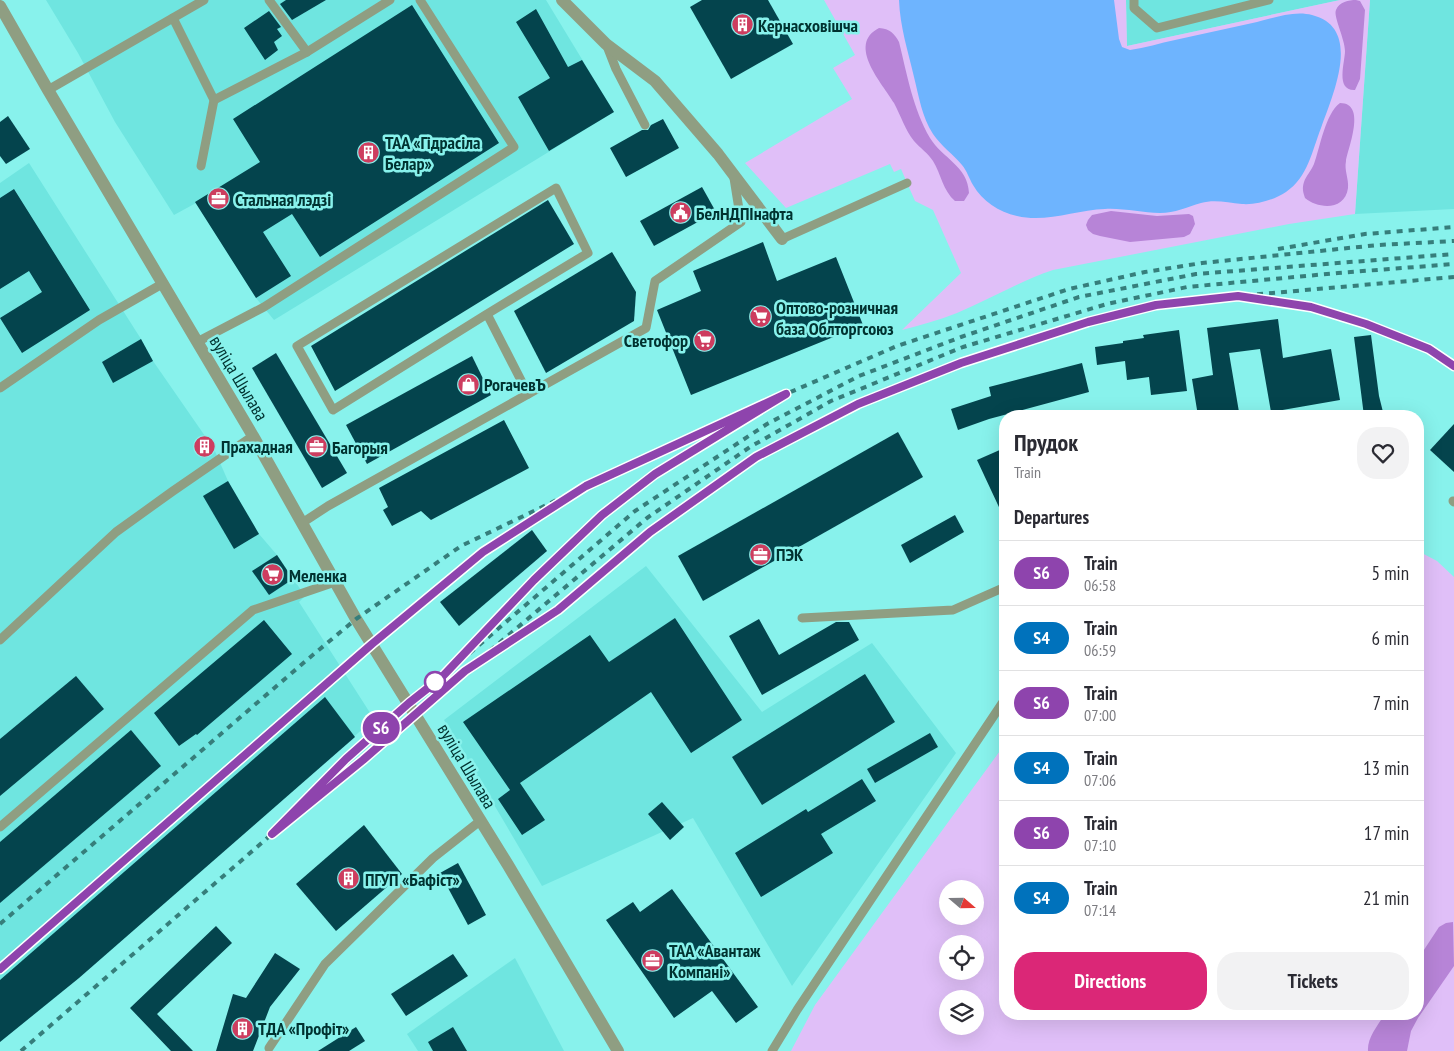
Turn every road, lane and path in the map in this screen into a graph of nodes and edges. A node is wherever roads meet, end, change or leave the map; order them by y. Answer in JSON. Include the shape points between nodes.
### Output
{"nodes":[{"id":1,"x":204,"y":0,"type":"edge"},
{"id":2,"x":269,"y":0,"type":"edge"},
{"id":3,"x":390,"y":0,"type":"edge"},
{"id":4,"x":420,"y":0,"type":"edge"},
{"id":5,"x":562,"y":0,"type":"edge"},
{"id":6,"x":1134,"y":0,"type":"edge"},
{"id":7,"x":1269,"y":0,"type":"edge"},
{"id":8,"x":0,"y":6,"type":"edge"},
{"id":9,"x":173,"y":18,"type":"junction"},
{"id":10,"x":606,"y":44,"type":"junction"},
{"id":11,"x":307,"y":52,"type":"junction"},
{"id":12,"x":48,"y":90,"type":"junction"},
{"id":13,"x":214,"y":100,"type":"junction"},
{"id":14,"x":645,"y":125,"type":"dead end"},
{"id":15,"x":201,"y":166,"type":"dead end"},
{"id":16,"x":734,"y":178,"type":"junction"},
{"id":17,"x":907,"y":183,"type":"dead end"},
{"id":18,"x":782,"y":239,"type":"joint"},
{"id":19,"x":162,"y":284,"type":"junction"},
{"id":20,"x":487,"y":314,"type":"junction"},
{"id":21,"x":197,"y":342,"type":"junction"},
{"id":22,"x":0,"y":388,"type":"edge"},
{"id":23,"x":528,"y":394,"type":"junction"},
{"id":24,"x":253,"y":436,"type":"junction"},
{"id":25,"x":302,"y":523,"type":"junction"},
{"id":26,"x":335,"y":582,"type":"junction"},
{"id":27,"x":999,"y":590,"type":"edge"},
{"id":28,"x":802,"y":618,"type":"dead end"},
{"id":29,"x":0,"y":640,"type":"edge"},
{"id":30,"x":999,"y":708,"type":"edge"},
{"id":31,"x":480,"y":822,"type":"junction"},
{"id":32,"x":0,"y":827,"type":"edge"},
{"id":33,"x":269,"y":1048,"type":"dead end"},
{"id":34,"x":618,"y":1051,"type":"edge"},
{"id":35,"x":772,"y":1051,"type":"edge"}],
"edges":[{"from":1,"to":9,"type":"lane"},
{"from":2,"to":11,"type":"lane"},
{"from":3,"to":11,"type":"lane"},
{"from":4,"to":21,"type":"lane","via":[[514,147],[264,307]]},
{"from":5,"to":10,"type":"street"},
{"from":6,"to":7,"type":"lane","via":[[1134,8],[1158,28]]},
{"from":8,"to":12,"type":"street","name":"вуліца Шылава"},
{"from":9,"to":12,"type":"lane"},
{"from":9,"to":13,"type":"lane"},
{"from":10,"to":14,"type":"lane"},
{"from":10,"to":16,"type":"street","via":[[655,81],[718,154]]},
{"from":11,"to":13,"type":"lane"},
{"from":12,"to":19,"type":"street","name":"вуліца Шылава"},
{"from":13,"to":15,"type":"lane"},
{"from":16,"to":18,"type":"street"},
{"from":16,"to":23,"type":"lane","via":[[742,222],[655,281],[646,328]]},
{"from":17,"to":18,"type":"lane"},
{"from":19,"to":21,"type":"street","name":"вуліца Шылава"},
{"from":19,"to":22,"type":"lane","via":[[99,320]]},
{"from":20,"to":20,"type":"lane","via":[[333,410],[297,346],[556,188],[588,253]]},
{"from":20,"to":23,"type":"lane"},
{"from":21,"to":24,"type":"street","name":"вуліца Шылава"},
{"from":23,"to":25,"type":"lane"},
{"from":24,"to":25,"type":"street","name":"вуліца Шылава"},
{"from":24,"to":29,"type":"lane","via":[[116,532]]},
{"from":25,"to":26,"type":"street","name":"вуліца Шылава"},
{"from":26,"to":31,"type":"street","name":"вуліца Шылава"},
{"from":26,"to":32,"type":"lane","via":[[253,610]]},
{"from":27,"to":28,"type":"lane","via":[[953,610]]},
{"from":30,"to":35,"type":"lane"},
{"from":31,"to":33,"type":"lane","via":[[434,858],[324,964]]},
{"from":31,"to":34,"type":"street","name":"вуліца Шылава"}]}
